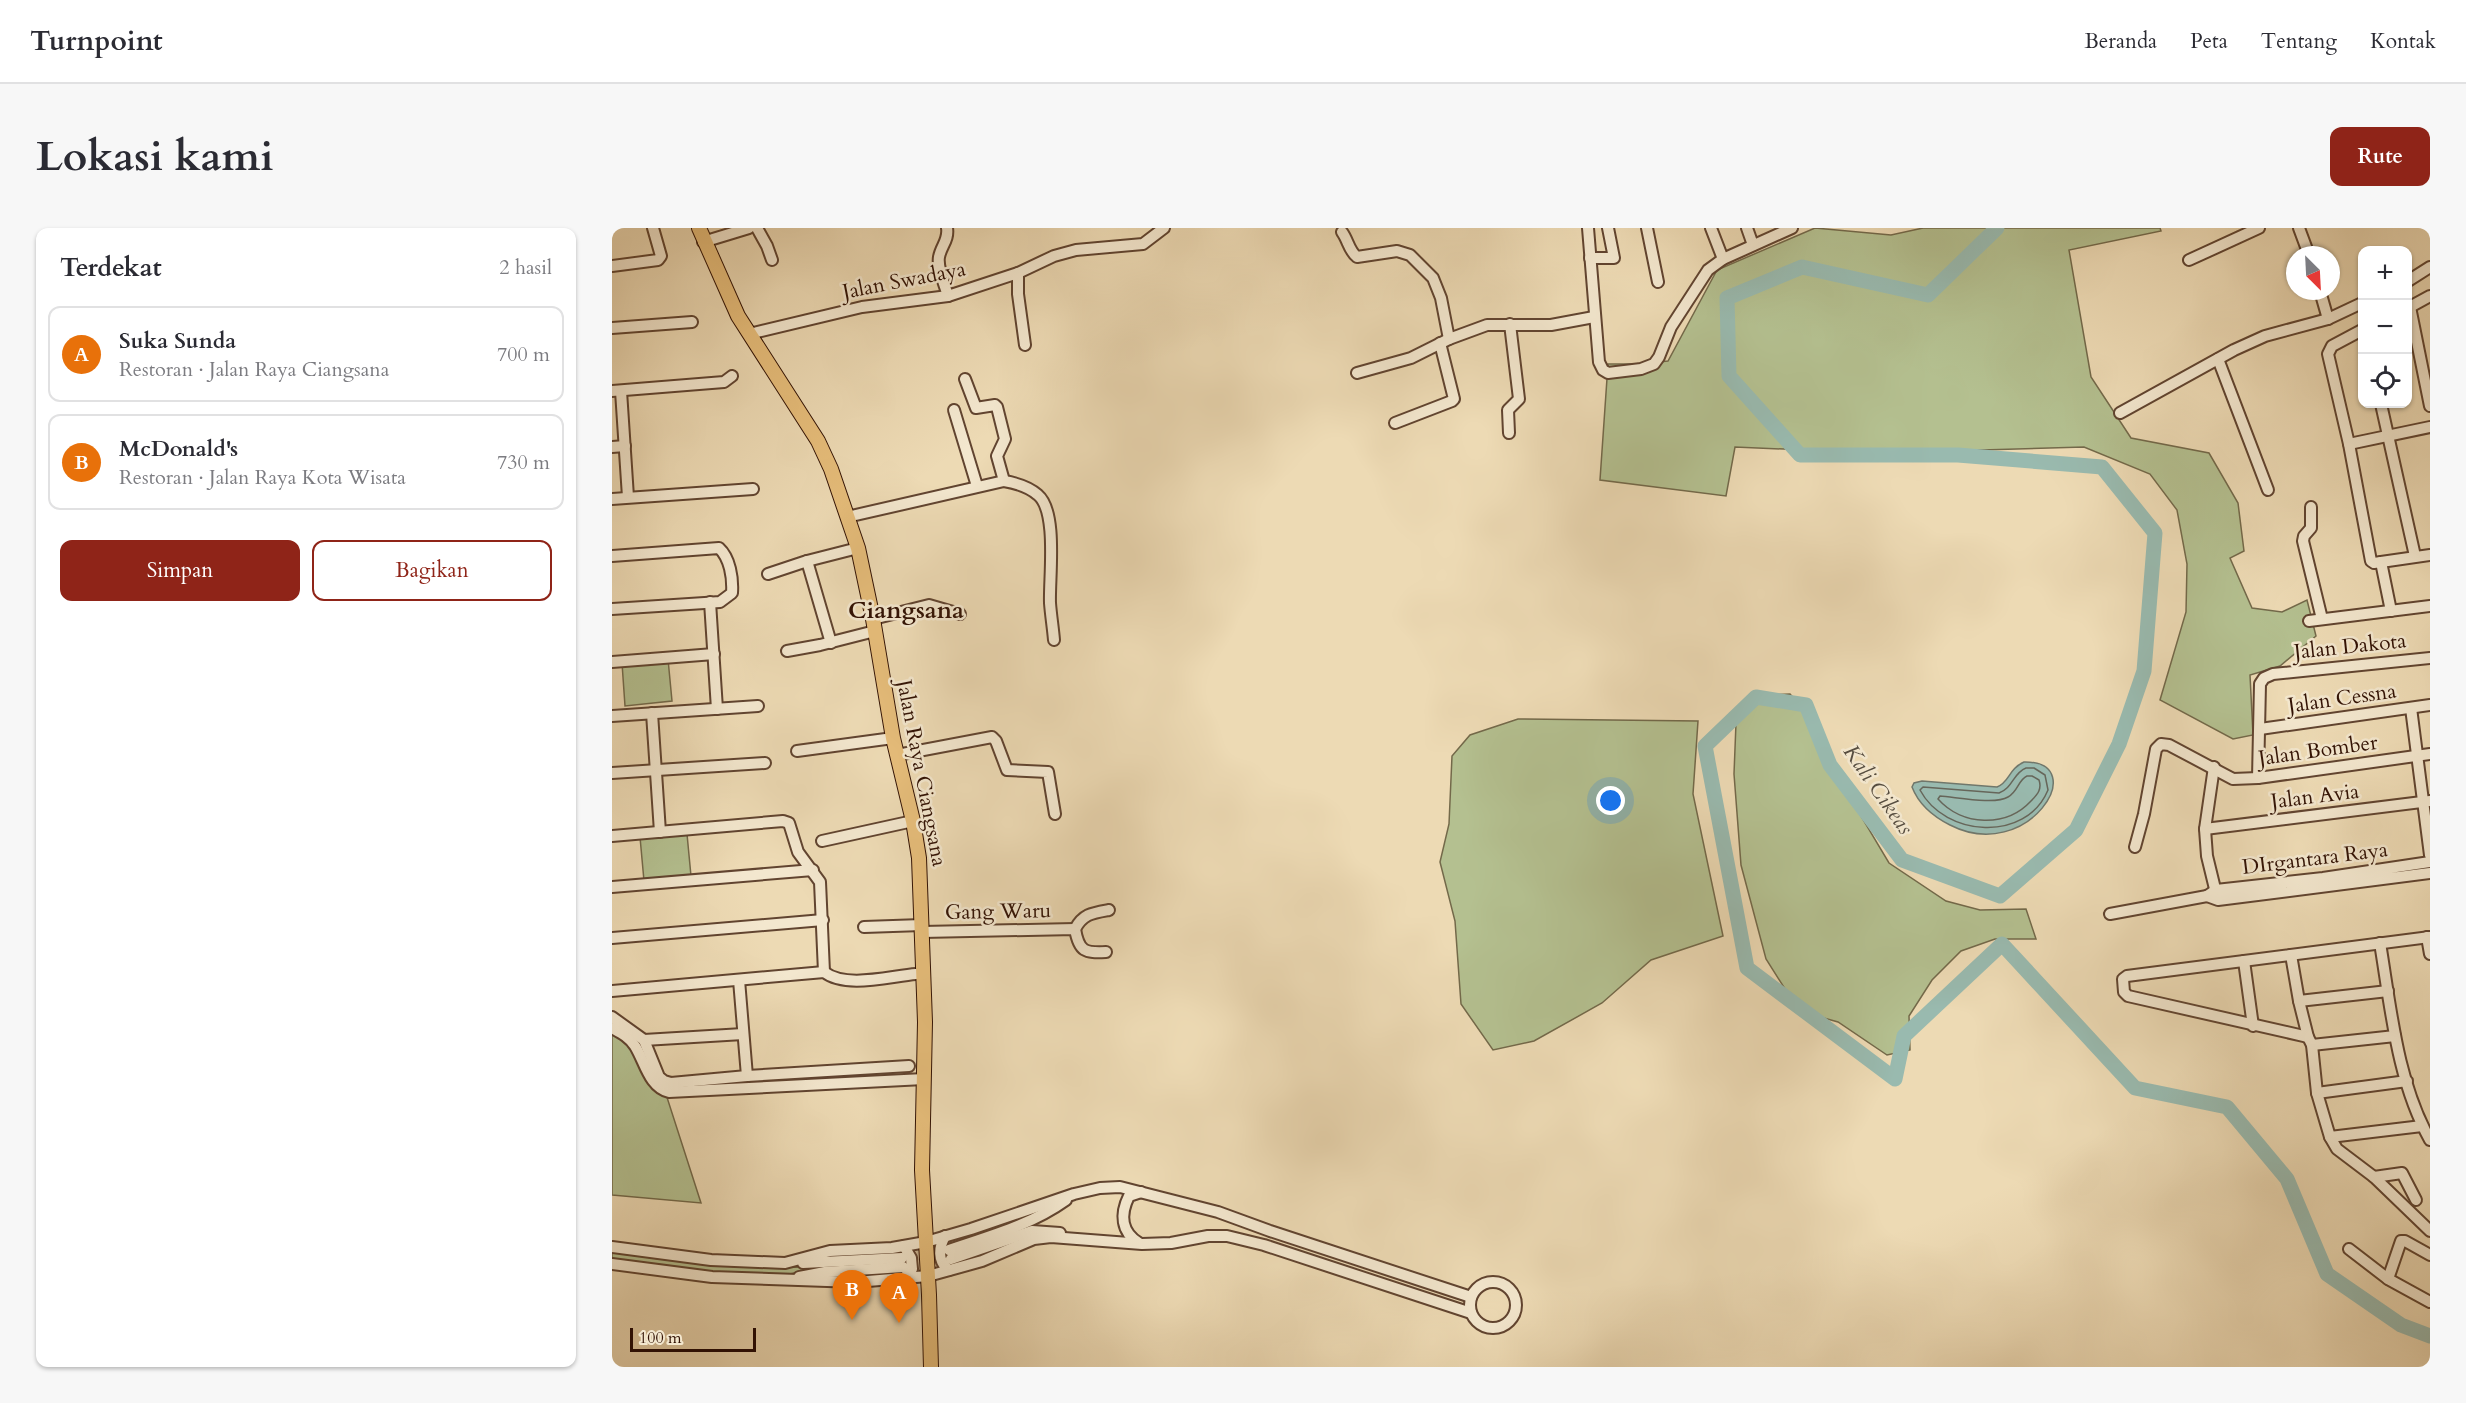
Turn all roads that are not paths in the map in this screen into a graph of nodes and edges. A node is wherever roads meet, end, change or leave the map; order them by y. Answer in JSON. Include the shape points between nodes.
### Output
{"nodes":[{"id":1,"x":654,"y":228,"type":"edge"},
{"id":2,"x":699,"y":228,"type":"edge"},
{"id":3,"x":749,"y":228,"type":"edge"},
{"id":4,"x":757,"y":228,"type":"edge"},
{"id":5,"x":947,"y":228,"type":"edge"},
{"id":6,"x":1164,"y":228,"type":"edge"},
{"id":7,"x":1588,"y":228,"type":"edge"},
{"id":8,"x":1608,"y":228,"type":"edge"},
{"id":9,"x":1647,"y":228,"type":"edge"},
{"id":10,"x":1711,"y":228,"type":"edge"},
{"id":11,"x":1747,"y":228,"type":"edge"},
{"id":12,"x":2259,"y":228,"type":"edge"},
{"id":13,"x":2299,"y":228,"type":"edge"},
{"id":14,"x":1785,"y":230,"type":"edge"},
{"id":15,"x":1342,"y":232,"type":"dead end"},
{"id":16,"x":704,"y":242,"type":"junction"},
{"id":17,"x":1753,"y":245,"type":"junction"},
{"id":18,"x":2306,"y":246,"type":"edge"},
{"id":19,"x":1590,"y":258,"type":"junction"},
{"id":20,"x":1723,"y":259,"type":"junction"},
{"id":21,"x":772,"y":260,"type":"dead end"},
{"id":22,"x":2189,"y":260,"type":"dead end"},
{"id":23,"x":612,"y":266,"type":"edge"},
{"id":24,"x":2430,"y":267,"type":"edge"},
{"id":25,"x":1018,"y":273,"type":"junction"},
{"id":26,"x":2412,"y":278,"type":"edge"},
{"id":27,"x":1658,"y":282,"type":"dead end"},
{"id":28,"x":948,"y":296,"type":"junction"},
{"id":29,"x":2430,"y":296,"type":"edge"},
{"id":30,"x":2323,"y":300,"type":"edge"},
{"id":31,"x":2358,"y":305,"type":"edge"},
{"id":32,"x":2412,"y":305,"type":"edge"},
{"id":33,"x":1594,"y":316,"type":"junction"},
{"id":34,"x":2328,"y":319,"type":"junction"},
{"id":35,"x":2412,"y":321,"type":"edge"},
{"id":36,"x":692,"y":322,"type":"dead end"},
{"id":37,"x":1510,"y":324,"type":"junction"},
{"id":38,"x":612,"y":328,"type":"edge"},
{"id":39,"x":2358,"y":332,"type":"edge"},
{"id":40,"x":749,"y":334,"type":"junction"},
{"id":41,"x":1444,"y":341,"type":"junction"},
{"id":42,"x":1025,"y":345,"type":"dead end"},
{"id":43,"x":2218,"y":359,"type":"junction"},
{"id":44,"x":1357,"y":373,"type":"dead end"},
{"id":45,"x":732,"y":376,"type":"dead end"},
{"id":46,"x":965,"y":379,"type":"dead end"},
{"id":47,"x":617,"y":391,"type":"edge"},
{"id":48,"x":2430,"y":406,"type":"edge"},
{"id":49,"x":2382,"y":408,"type":"edge"},
{"id":50,"x":954,"y":410,"type":"dead end"},
{"id":51,"x":2120,"y":414,"type":"dead end"},
{"id":52,"x":1395,"y":423,"type":"dead end"},
{"id":53,"x":2430,"y":427,"type":"edge"},
{"id":54,"x":1509,"y":433,"type":"dead end"},
{"id":55,"x":2388,"y":436,"type":"junction"},
{"id":56,"x":2349,"y":444,"type":"junction"},
{"id":57,"x":625,"y":446,"type":"junction"},
{"id":58,"x":612,"y":447,"type":"edge"},
{"id":59,"x":1004,"y":481,"type":"junction"},
{"id":60,"x":977,"y":486,"type":"junction"},
{"id":61,"x":753,"y":489,"type":"dead end"},
{"id":62,"x":2268,"y":490,"type":"dead end"},
{"id":63,"x":628,"y":498,"type":"junction"},
{"id":64,"x":612,"y":499,"type":"edge"},
{"id":65,"x":2311,"y":507,"type":"dead end"},
{"id":66,"x":847,"y":517,"type":"junction"},
{"id":67,"x":858,"y":548,"type":"junction"},
{"id":68,"x":2430,"y":555,"type":"edge"},
{"id":69,"x":612,"y":556,"type":"edge"},
{"id":70,"x":2415,"y":556,"type":"junction"},
{"id":71,"x":807,"y":561,"type":"junction"},
{"id":72,"x":2378,"y":563,"type":"junction"},
{"id":73,"x":768,"y":574,"type":"dead end"},
{"id":74,"x":710,"y":602,"type":"junction"},
{"id":75,"x":2430,"y":606,"type":"edge"},
{"id":76,"x":612,"y":609,"type":"edge"},
{"id":77,"x":2391,"y":611,"type":"junction"},
{"id":78,"x":960,"y":614,"type":"dead end"},
{"id":79,"x":2322,"y":620,"type":"junction"},
{"id":80,"x":2309,"y":621,"type":"dead end"},
{"id":81,"x":874,"y":625,"type":"junction"},
{"id":82,"x":1054,"y":640,"type":"dead end"},
{"id":83,"x":831,"y":643,"type":"junction"},
{"id":84,"x":787,"y":651,"type":"dead end"},
{"id":85,"x":714,"y":654,"type":"junction"},
{"id":86,"x":2430,"y":658,"type":"edge"},
{"id":87,"x":612,"y":662,"type":"edge"},
{"id":88,"x":2430,"y":705,"type":"edge"},
{"id":89,"x":758,"y":706,"type":"dead end"},
{"id":90,"x":2411,"y":708,"type":"junction"},
{"id":91,"x":717,"y":709,"type":"junction"},
{"id":92,"x":652,"y":713,"type":"junction"},
{"id":93,"x":612,"y":716,"type":"edge"},
{"id":94,"x":2260,"y":729,"type":"junction"},
{"id":95,"x":893,"y":738,"type":"junction"},
{"id":96,"x":797,"y":751,"type":"dead end"},
{"id":97,"x":897,"y":754,"type":"junction"},
{"id":98,"x":2430,"y":754,"type":"edge"},
{"id":99,"x":2416,"y":756,"type":"junction"},
{"id":100,"x":765,"y":763,"type":"dead end"},
{"id":101,"x":2214,"y":767,"type":"junction"},
{"id":102,"x":656,"y":771,"type":"junction"},
{"id":103,"x":612,"y":773,"type":"edge"},
{"id":104,"x":2258,"y":778,"type":"junction"},
{"id":105,"x":2426,"y":801,"type":"edge"},
{"id":106,"x":1055,"y":814,"type":"dead end"},
{"id":107,"x":913,"y":821,"type":"junction"},
{"id":108,"x":2205,"y":829,"type":"junction"},
{"id":109,"x":660,"y":832,"type":"junction"},
{"id":110,"x":612,"y":836,"type":"edge"},
{"id":111,"x":822,"y":841,"type":"dead end"},
{"id":112,"x":2135,"y":847,"type":"dead end"},
{"id":113,"x":2430,"y":855,"type":"edge"},
{"id":114,"x":2430,"y":862,"type":"edge"},
{"id":115,"x":813,"y":870,"type":"junction"},
{"id":116,"x":2430,"y":873,"type":"edge"},
{"id":117,"x":2324,"y":882,"type":"junction"},
{"id":118,"x":612,"y":887,"type":"edge"},
{"id":119,"x":2214,"y":895,"type":"junction"},
{"id":120,"x":1108,"y":910,"type":"dead end"},
{"id":121,"x":2110,"y":914,"type":"dead end"},
{"id":122,"x":823,"y":920,"type":"junction"},
{"id":123,"x":864,"y":927,"type":"dead end"},
{"id":124,"x":922,"y":928,"type":"junction"},
{"id":125,"x":1075,"y":929,"type":"junction"},
{"id":126,"x":2429,"y":937,"type":"edge"},
{"id":127,"x":612,"y":938,"type":"edge"},
{"id":128,"x":2380,"y":943,"type":"junction"},
{"id":129,"x":1106,"y":952,"type":"dead end"},
{"id":130,"x":2430,"y":954,"type":"edge"},
{"id":131,"x":2291,"y":955,"type":"junction"},
{"id":132,"x":2244,"y":961,"type":"junction"},
{"id":133,"x":824,"y":972,"type":"junction"},
{"id":134,"x":916,"y":974,"type":"dead end"},
{"id":135,"x":739,"y":980,"type":"junction"},
{"id":136,"x":612,"y":991,"type":"edge"},
{"id":137,"x":2388,"y":991,"type":"junction"},
{"id":138,"x":2299,"y":1001,"type":"junction"},
{"id":139,"x":612,"y":1017,"type":"edge"},
{"id":140,"x":2253,"y":1026,"type":"junction"},
{"id":141,"x":612,"y":1028,"type":"edge"},
{"id":142,"x":743,"y":1034,"type":"junction"},
{"id":143,"x":2395,"y":1036,"type":"junction"},
{"id":144,"x":644,"y":1040,"type":"junction"},
{"id":145,"x":2310,"y":1041,"type":"junction"},
{"id":146,"x":909,"y":1066,"type":"dead end"},
{"id":147,"x":747,"y":1076,"type":"junction"},
{"id":148,"x":924,"y":1079,"type":"junction"},
{"id":149,"x":2407,"y":1081,"type":"junction"},
{"id":150,"x":2317,"y":1093,"type":"junction"},
{"id":151,"x":2422,"y":1126,"type":"junction"},
{"id":152,"x":2330,"y":1137,"type":"junction"},
{"id":153,"x":2430,"y":1140,"type":"edge"},
{"id":154,"x":2374,"y":1178,"type":"junction"},
{"id":155,"x":1120,"y":1187,"type":"junction"},
{"id":156,"x":1141,"y":1192,"type":"junction"},
{"id":157,"x":1074,"y":1194,"type":"junction"},
{"id":158,"x":1129,"y":1196,"type":"junction"},
{"id":159,"x":2416,"y":1200,"type":"dead end"},
{"id":160,"x":2430,"y":1231,"type":"edge"},
{"id":161,"x":945,"y":1236,"type":"junction"},
{"id":162,"x":1126,"y":1240,"type":"junction"},
{"id":163,"x":926,"y":1242,"type":"junction"},
{"id":164,"x":904,"y":1246,"type":"junction"},
{"id":165,"x":612,"y":1247,"type":"edge"},
{"id":166,"x":2349,"y":1249,"type":"dead end"},
{"id":167,"x":2430,"y":1255,"type":"edge"},
{"id":168,"x":950,"y":1260,"type":"junction"},
{"id":169,"x":785,"y":1263,"type":"junction"},
{"id":170,"x":612,"y":1264,"type":"edge"},
{"id":171,"x":903,"y":1268,"type":"junction"},
{"id":172,"x":928,"y":1276,"type":"junction"},
{"id":173,"x":2388,"y":1279,"type":"junction"},
{"id":174,"x":1471,"y":1297,"type":"junction"},
{"id":175,"x":2430,"y":1302,"type":"edge"},
{"id":176,"x":1471,"y":1313,"type":"junction"},
{"id":177,"x":931,"y":1367,"type":"edge"}],
"edges":[{"from":1,"to":23,"type":"street","via":[[661,256],[658,260]]},
{"from":2,"to":16,"type":"main road","name":"Jalan Raya Ciangsana"},
{"from":3,"to":16,"type":"street"},
{"from":4,"to":21,"type":"street"},
{"from":5,"to":28,"type":"street","via":[[939,262]]},
{"from":6,"to":25,"type":"street","name":"Jalan Swadaya","via":[[1143,244],[1076,250]]},
{"from":7,"to":19,"type":"street"},
{"from":8,"to":19,"type":"street","via":[[1614,258]]},
{"from":9,"to":27,"type":"street"},
{"from":10,"to":20,"type":"street"},
{"from":11,"to":17,"type":"street"},
{"from":12,"to":22,"type":"street"},
{"from":13,"to":18,"type":"street"},
{"from":14,"to":17,"type":"street"},
{"from":15,"to":41,"type":"street","via":[[1357,257],[1397,251],[1410,255],[1433,278],[1441,298]]},
{"from":16,"to":40,"type":"main road","name":"Jalan Raya Ciangsana"},
{"from":17,"to":20,"type":"street"},
{"from":19,"to":33,"type":"street"},
{"from":20,"to":33,"type":"street","via":[[1708,270],[1671,327],[1659,357],[1648,367],[1608,373],[1603,370]]},
{"from":24,"to":26,"type":"street"},
{"from":25,"to":28,"type":"street","name":"Jalan Swadaya"},
{"from":25,"to":42,"type":"street"},
{"from":28,"to":40,"type":"street","name":"Jalan Swadaya","via":[[862,307]]},
{"from":29,"to":32,"type":"street"},
{"from":30,"to":34,"type":"street"},
{"from":31,"to":34,"type":"street"},
{"from":33,"to":37,"type":"street","via":[[1551,325]]},
{"from":34,"to":43,"type":"street","via":[[2265,336]]},
{"from":35,"to":48,"type":"street"},
{"from":36,"to":38,"type":"street"},
{"from":37,"to":41,"type":"street","via":[[1487,325]]},
{"from":37,"to":54,"type":"street","via":[[1519,399],[1508,410]]},
{"from":39,"to":56,"type":"street","via":[[2332,346],[2328,354]]},
{"from":40,"to":66,"type":"main road","name":"Jalan Raya Ciangsana","via":[[818,441]]},
{"from":41,"to":44,"type":"street","via":[[1411,358]]},
{"from":41,"to":52,"type":"street","via":[[1454,399]]},
{"from":43,"to":51,"type":"street"},
{"from":43,"to":62,"type":"street"},
{"from":45,"to":47,"type":"street","via":[[724,382]]},
{"from":46,"to":59,"type":"street","via":[[976,408],[997,407],[1005,439],[997,456]]},
{"from":47,"to":57,"type":"street"},
{"from":49,"to":55,"type":"street"},
{"from":50,"to":60,"type":"street"},
{"from":53,"to":55,"type":"street"},
{"from":55,"to":56,"type":"street"},
{"from":55,"to":70,"type":"street"},
{"from":56,"to":72,"type":"street","via":[[2371,561]]},
{"from":57,"to":58,"type":"street"},
{"from":57,"to":63,"type":"street"},
{"from":59,"to":60,"type":"street"},
{"from":59,"to":82,"type":"street","via":[[1020,484],[1040,495],[1049,518]]},
{"from":60,"to":66,"type":"street"},
{"from":61,"to":63,"type":"street"},
{"from":63,"to":64,"type":"street"},
{"from":65,"to":79,"type":"street","via":[[2311,528],[2303,541]]},
{"from":66,"to":67,"type":"main road","name":"Jalan Raya Ciangsana"},
{"from":67,"to":71,"type":"street"},
{"from":67,"to":81,"type":"main road","name":"Jalan Raya Ciangsana"},
{"from":68,"to":70,"type":"street"},
{"from":69,"to":74,"type":"street","via":[[719,548],[731,573],[732,593],[720,602]]},
{"from":70,"to":72,"type":"street"},
{"from":71,"to":73,"type":"street"},
{"from":71,"to":83,"type":"street"},
{"from":72,"to":77,"type":"street"},
{"from":74,"to":76,"type":"street"},
{"from":74,"to":85,"type":"street"},
{"from":75,"to":77,"type":"street"},
{"from":77,"to":79,"type":"street"},
{"from":78,"to":81,"type":"street","via":[[929,605]]},
{"from":79,"to":80,"type":"street"},
{"from":81,"to":83,"type":"street"},
{"from":81,"to":95,"type":"main road","name":"Jalan Raya Ciangsana"},
{"from":83,"to":84,"type":"street"},
{"from":85,"to":87,"type":"street"},
{"from":85,"to":91,"type":"street"},
{"from":86,"to":94,"type":"street","name":"Jalan Dakota","via":[[2274,674],[2261,681]]},
{"from":88,"to":90,"type":"street","name":"Jalan Cessna"},
{"from":89,"to":91,"type":"street"},
{"from":90,"to":94,"type":"street","name":"Jalan Cessna"},
{"from":90,"to":99,"type":"street"},
{"from":91,"to":92,"type":"street"},
{"from":92,"to":93,"type":"street"},
{"from":92,"to":102,"type":"street"},
{"from":94,"to":104,"type":"street"},
{"from":95,"to":96,"type":"street"},
{"from":95,"to":97,"type":"main road","name":"Jalan Raya Ciangsana"},
{"from":97,"to":106,"type":"street","via":[[992,737],[1007,770],[1048,772]]},
{"from":97,"to":107,"type":"main road","name":"Jalan Raya Ciangsana"},
{"from":98,"to":99,"type":"street","name":"Jalan Bomber"},
{"from":99,"to":104,"type":"street","name":"Jalan Bomber"},
{"from":99,"to":105,"type":"street"},
{"from":100,"to":102,"type":"street"},
{"from":101,"to":104,"type":"street","name":"Jalan Bomber","via":[[2233,779]]},
{"from":101,"to":108,"type":"street"},
{"from":101,"to":112,"type":"street","name":"Jalan Bomber","via":[[2167,744],[2156,748]]},
{"from":102,"to":103,"type":"street"},
{"from":102,"to":109,"type":"street"},
{"from":105,"to":108,"type":"street","name":"Jalan Avia"},
{"from":105,"to":113,"type":"street"},
{"from":107,"to":111,"type":"street"},
{"from":107,"to":124,"type":"main road","name":"Jalan Raya Ciangsana","via":[[920,858]]},
{"from":108,"to":119,"type":"street"},
{"from":109,"to":110,"type":"street"},
{"from":109,"to":115,"type":"street","via":[[783,821],[789,823],[798,852]]},
{"from":114,"to":117,"type":"street","name":"DIrgantara Raya"},
{"from":115,"to":118,"type":"street"},
{"from":115,"to":122,"type":"street","via":[[820,882]]},
{"from":116,"to":117,"type":"street","name":"DIrgantara Raya"},
{"from":117,"to":119,"type":"street","name":"DIrgantara Raya"},
{"from":119,"to":121,"type":"street","name":"DIrgantara Raya"},
{"from":120,"to":125,"type":"street","name":"Gang Waru","via":[[1086,915]]},
{"from":122,"to":127,"type":"street"},
{"from":122,"to":133,"type":"street"},
{"from":123,"to":124,"type":"street","name":"Gang Waru"},
{"from":124,"to":125,"type":"street","name":"Gang Waru"},
{"from":124,"to":148,"type":"main road","name":"Jalan Raya Ciangsana"},
{"from":125,"to":129,"type":"street","name":"Gang Waru","via":[[1081,948]]},
{"from":126,"to":128,"type":"street"},
{"from":126,"to":130,"type":"street"},
{"from":128,"to":131,"type":"street"},
{"from":128,"to":137,"type":"street"},
{"from":131,"to":132,"type":"street"},
{"from":131,"to":138,"type":"street"},
{"from":132,"to":140,"type":"street"},
{"from":132,"to":140,"type":"street","via":[[2127,976],[2123,979],[2124,992]]},
{"from":133,"to":134,"type":"street","via":[[850,981]]},
{"from":133,"to":135,"type":"street"},
{"from":135,"to":136,"type":"street"},
{"from":135,"to":142,"type":"street"},
{"from":137,"to":138,"type":"street"},
{"from":137,"to":143,"type":"street"},
{"from":138,"to":145,"type":"street"},
{"from":139,"to":144,"type":"street"},
{"from":140,"to":145,"type":"street"},
{"from":141,"to":148,"type":"street","via":[[630,1040],[660,1090],[669,1092]]},
{"from":142,"to":144,"type":"street"},
{"from":142,"to":147,"type":"street"},
{"from":143,"to":145,"type":"street"},
{"from":143,"to":149,"type":"street"},
{"from":144,"to":147,"type":"street","via":[[664,1081]]},
{"from":145,"to":150,"type":"street"},
{"from":146,"to":147,"type":"street"},
{"from":148,"to":163,"type":"main road","name":"Jalan Raya Ciangsana","via":[[922,1170]]},
{"from":149,"to":150,"type":"street"},
{"from":149,"to":151,"type":"street"},
{"from":150,"to":152,"type":"street"},
{"from":151,"to":152,"type":"street"},
{"from":151,"to":153,"type":"street"},
{"from":152,"to":154,"type":"street","via":[[2337,1149]]},
{"from":154,"to":159,"type":"street","via":[[2402,1173]]},
{"from":154,"to":160,"type":"street"},
{"from":155,"to":156,"type":"street"},
{"from":155,"to":157,"type":"street"},
{"from":155,"to":158,"type":"street"},
{"from":156,"to":158,"type":"street"},
{"from":156,"to":174,"type":"street","via":[[1218,1212]]},
{"from":157,"to":161,"type":"street"},
{"from":157,"to":168,"type":"street","via":[[1045,1215]]},
{"from":158,"to":162,"type":"street","via":[[1124,1206]]},
{"from":161,"to":163,"type":"street"},
{"from":161,"to":168,"type":"street","via":[[940,1250],[942,1263]]},
{"from":162,"to":168,"type":"street","via":[[1051,1237],[1034,1239],[982,1261]]},
{"from":162,"to":176,"type":"street","via":[[1170,1243],[1227,1236]]},
{"from":163,"to":164,"type":"street"},
{"from":163,"to":172,"type":"main road","name":"Jalan Raya Ciangsana"},
{"from":164,"to":169,"type":"street","via":[[830,1251]]},
{"from":164,"to":171,"type":"street","via":[[912,1269]]},
{"from":165,"to":169,"type":"street","via":[[711,1260]]},
{"from":166,"to":173,"type":"street"},
{"from":167,"to":173,"type":"street","via":[[2401,1241]]},
{"from":168,"to":172,"type":"street"},
{"from":169,"to":171,"type":"street"},
{"from":170,"to":171,"type":"street","via":[[778,1281],[856,1282]]},
{"from":171,"to":172,"type":"street"},
{"from":172,"to":177,"type":"main road","name":"Jalan Raya Ciangsana"},
{"from":173,"to":175,"type":"street"},
{"from":174,"to":176,"type":"street"},
{"from":174,"to":176,"type":"street","via":[[1483,1284],[1501,1283],[1514,1295],[1516,1303],[1512,1319],[1494,1329],[1484,1328]]}]}
